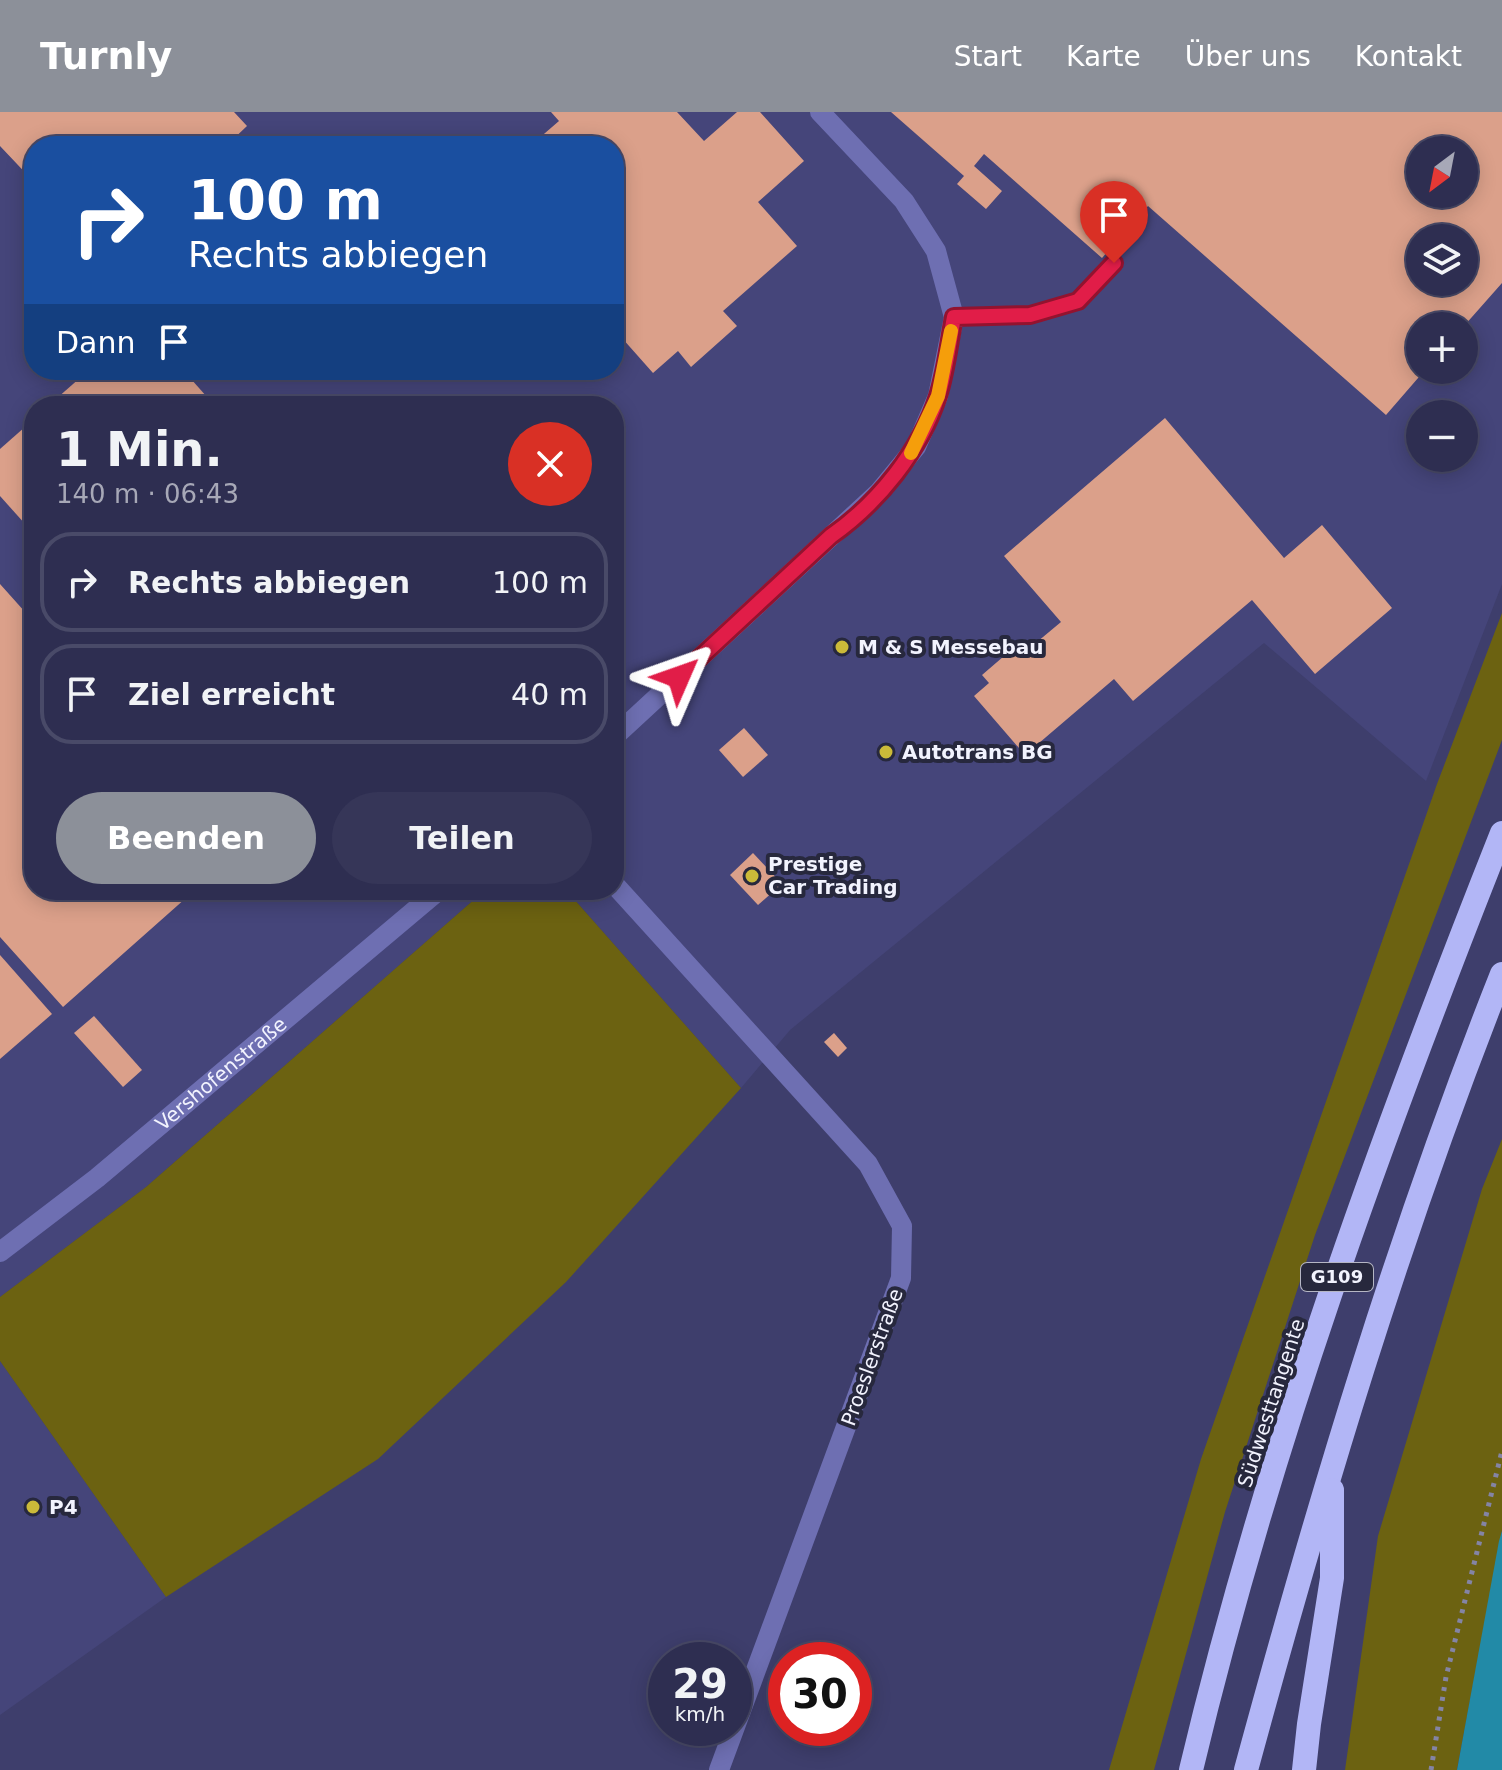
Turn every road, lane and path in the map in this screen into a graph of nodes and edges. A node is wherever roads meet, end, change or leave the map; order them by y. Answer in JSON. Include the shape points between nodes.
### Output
{"nodes":[{"id":1,"x":820,"y":112,"type":"edge"},
{"id":2,"x":1114,"y":263,"type":"dead end"},
{"id":3,"x":954,"y":317,"type":"junction"},
{"id":4,"x":624,"y":728,"type":"edge"},
{"id":5,"x":1502,"y":833,"type":"edge"},
{"id":6,"x":624,"y":895,"type":"edge"},
{"id":7,"x":427,"y":900,"type":"edge"},
{"id":8,"x":1502,"y":974,"type":"edge"},
{"id":9,"x":0,"y":1252,"type":"edge"},
{"id":10,"x":1502,"y":1451,"type":"edge"},
{"id":11,"x":1332,"y":1462,"type":"junction"},
{"id":12,"x":1200,"y":1730,"type":"junction"},
{"id":13,"x":719,"y":1770,"type":"edge"},
{"id":14,"x":1182,"y":1770,"type":"edge"},
{"id":15,"x":1191,"y":1770,"type":"edge"},
{"id":16,"x":1246,"y":1770,"type":"edge"},
{"id":17,"x":1304,"y":1770,"type":"edge"},
{"id":18,"x":1431,"y":1770,"type":"edge"}],
"edges":[{"from":1,"to":3,"type":"street","via":[[904,201],[936,251]]},
{"from":2,"to":3,"type":"lane","via":[[1078,301],[1030,315]]},
{"from":3,"to":4,"type":"street","via":[[938,396],[916,447],[845,526]]},
{"from":5,"to":12,"type":"highway","name":"Südwesttangente","number":"G109","via":[[1402,1093],[1319,1330]]},
{"from":6,"to":13,"type":"street","name":"Proeslerstraße","via":[[868,1164],[902,1226],[901,1278]]},
{"from":7,"to":9,"type":"street","name":"Vershofenstraße","via":[[97,1178]]},
{"from":8,"to":11,"type":"highway","number":"G109"},
{"from":10,"to":18,"type":"path","via":[[1446,1677]]},
{"from":11,"to":16,"type":"highway","number":"G109"},
{"from":11,"to":17,"type":"highway","via":[[1332,1578]]},
{"from":12,"to":14,"type":"highway"},
{"from":12,"to":15,"type":"highway","name":"Südwesttangente","number":"G109"}]}
